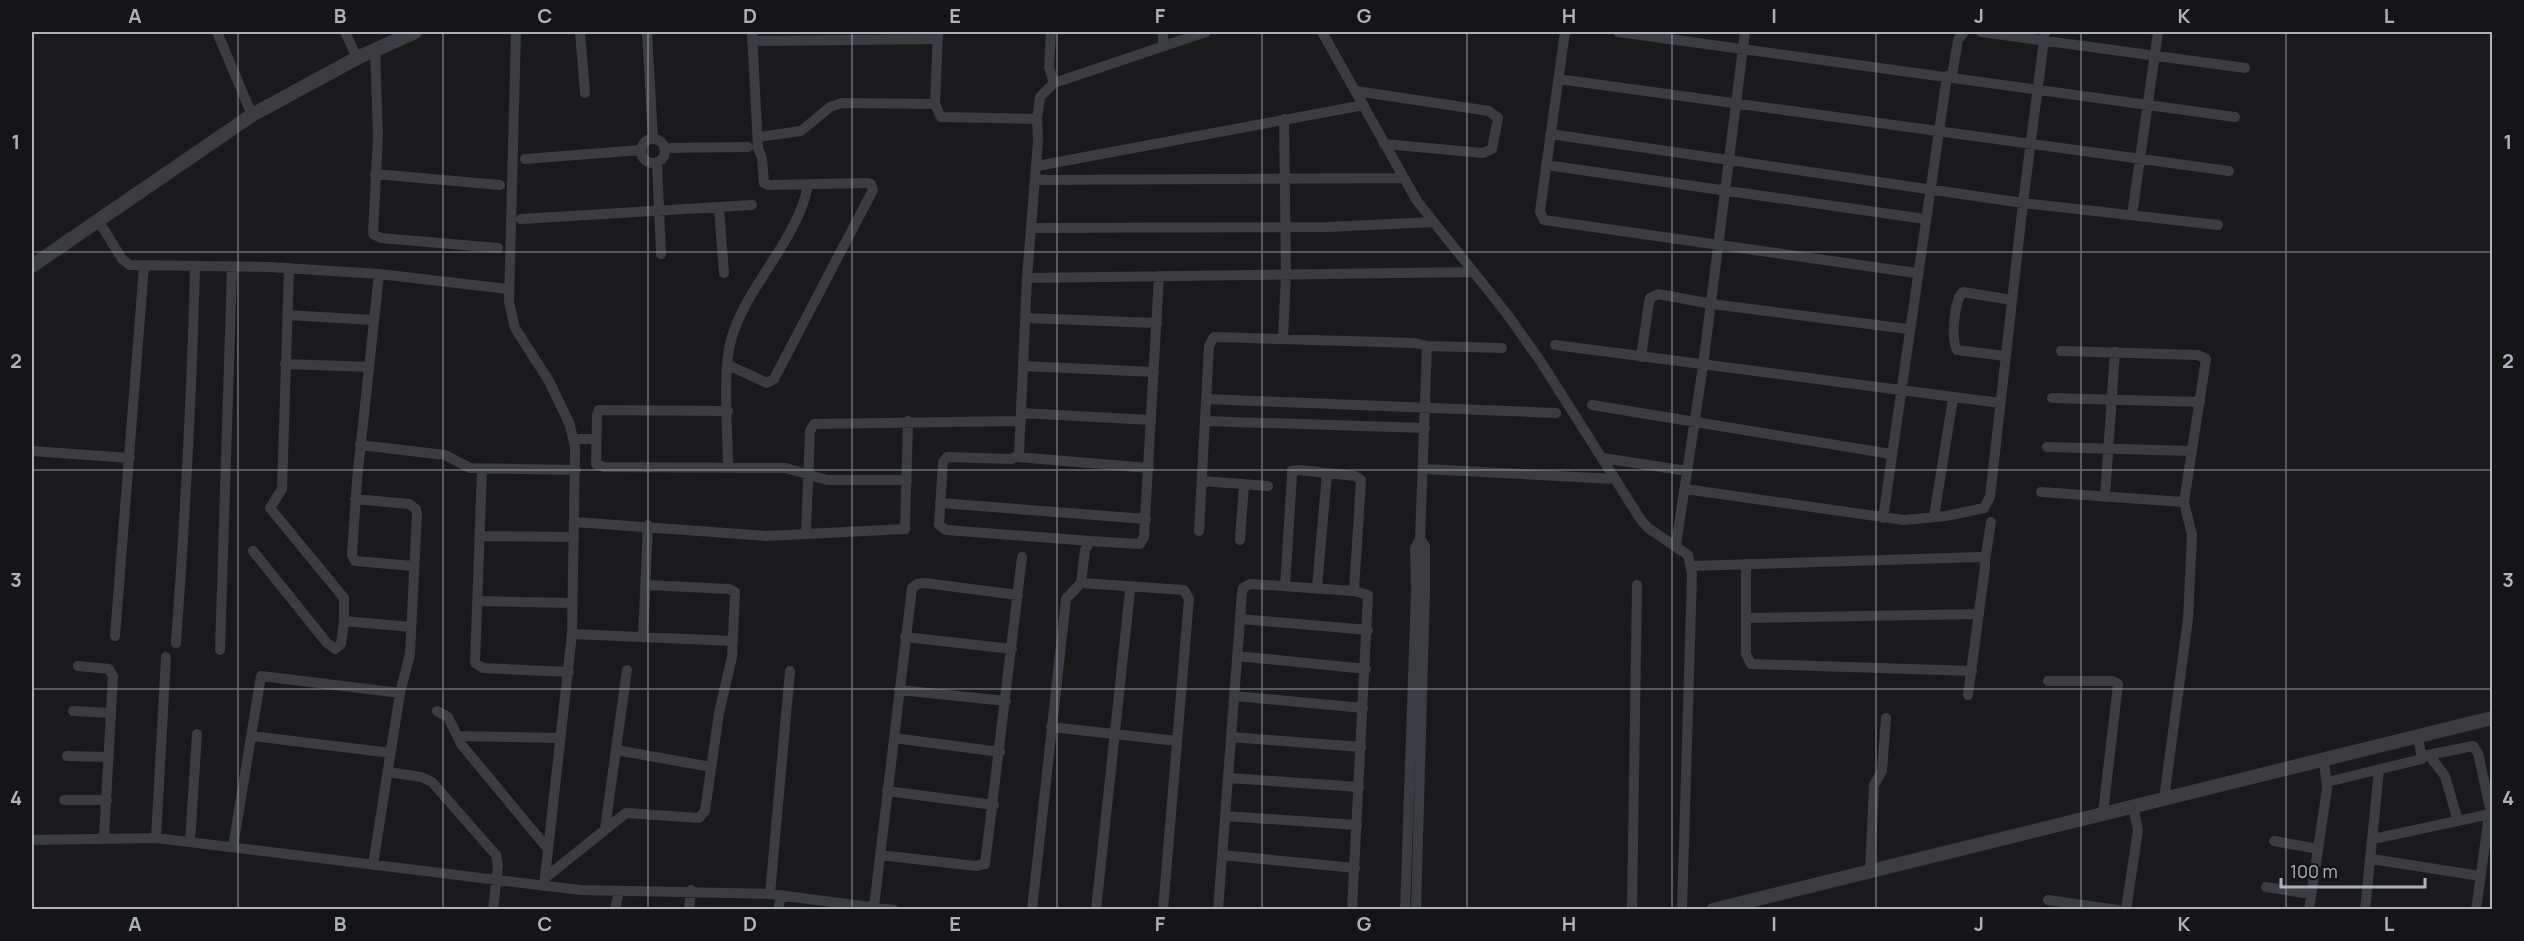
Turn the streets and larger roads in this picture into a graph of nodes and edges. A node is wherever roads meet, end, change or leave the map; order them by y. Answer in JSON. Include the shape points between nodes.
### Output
{"nodes":[{"id":1,"x":218,"y":32,"type":"edge"},
{"id":2,"x":345,"y":32,"type":"edge"},
{"id":3,"x":416,"y":32,"type":"edge"},
{"id":4,"x":516,"y":32,"type":"edge"},
{"id":5,"x":580,"y":32,"type":"edge"},
{"id":6,"x":647,"y":32,"type":"edge"},
{"id":7,"x":1051,"y":32,"type":"edge"},
{"id":8,"x":1163,"y":32,"type":"edge"},
{"id":9,"x":1206,"y":32,"type":"edge"},
{"id":10,"x":1322,"y":32,"type":"edge"},
{"id":11,"x":1565,"y":32,"type":"edge"},
{"id":12,"x":1618,"y":32,"type":"edge"},
{"id":13,"x":1745,"y":32,"type":"edge"},
{"id":14,"x":1964,"y":32,"type":"edge"},
{"id":15,"x":1981,"y":32,"type":"edge"},
{"id":16,"x":2158,"y":32,"type":"edge"},
{"id":17,"x":938,"y":35,"type":"edge"},
{"id":18,"x":752,"y":36,"type":"edge"},
{"id":19,"x":830,"y":36,"type":"edge"},
{"id":20,"x":2045,"y":37,"type":"edge"},
{"id":21,"x":1163,"y":45,"type":"junction"},
{"id":22,"x":1743,"y":48,"type":"junction"},
{"id":23,"x":375,"y":50,"type":"junction"},
{"id":24,"x":2155,"y":57,"type":"junction"},
{"id":25,"x":357,"y":58,"type":"junction"},
{"id":26,"x":2245,"y":68,"type":"dead end"},
{"id":27,"x":1949,"y":76,"type":"junction"},
{"id":28,"x":1558,"y":79,"type":"junction"},
{"id":29,"x":1054,"y":83,"type":"junction"},
{"id":30,"x":2039,"y":89,"type":"junction"},
{"id":31,"x":1356,"y":91,"type":"junction"},
{"id":32,"x":585,"y":93,"type":"dead end"},
{"id":33,"x":1736,"y":103,"type":"junction"},
{"id":34,"x":935,"y":104,"type":"junction"},
{"id":35,"x":1364,"y":105,"type":"junction"},
{"id":36,"x":2148,"y":105,"type":"junction"},
{"id":37,"x":252,"y":115,"type":"junction"},
{"id":38,"x":2235,"y":117,"type":"dead end"},
{"id":39,"x":1037,"y":119,"type":"junction"},
{"id":40,"x":1284,"y":119,"type":"junction"},
{"id":41,"x":1938,"y":132,"type":"junction"},
{"id":42,"x":1551,"y":134,"type":"junction"},
{"id":43,"x":758,"y":137,"type":"junction"},
{"id":44,"x":653,"y":139,"type":"junction"},
{"id":45,"x":1384,"y":144,"type":"junction"},
{"id":46,"x":2031,"y":144,"type":"junction"},
{"id":47,"x":748,"y":147,"type":"dead end"},
{"id":48,"x":664,"y":148,"type":"junction"},
{"id":49,"x":641,"y":150,"type":"junction"},
{"id":50,"x":2140,"y":158,"type":"junction"},
{"id":51,"x":525,"y":159,"type":"dead end"},
{"id":52,"x":1730,"y":159,"type":"junction"},
{"id":53,"x":657,"y":162,"type":"junction"},
{"id":54,"x":1546,"y":165,"type":"junction"},
{"id":55,"x":1037,"y":166,"type":"junction"},
{"id":56,"x":2229,"y":171,"type":"dead end"},
{"id":57,"x":375,"y":174,"type":"junction"},
{"id":58,"x":1285,"y":178,"type":"junction"},
{"id":59,"x":1402,"y":178,"type":"junction"},
{"id":60,"x":1037,"y":180,"type":"junction"},
{"id":61,"x":500,"y":185,"type":"dead end"},
{"id":62,"x":808,"y":185,"type":"junction"},
{"id":63,"x":1930,"y":188,"type":"junction"},
{"id":64,"x":1726,"y":190,"type":"junction"},
{"id":65,"x":2023,"y":203,"type":"junction"},
{"id":66,"x":752,"y":205,"type":"dead end"},
{"id":67,"x":719,"y":207,"type":"junction"},
{"id":68,"x":659,"y":210,"type":"junction"},
{"id":69,"x":2132,"y":215,"type":"junction"},
{"id":70,"x":521,"y":219,"type":"dead end"},
{"id":71,"x":1925,"y":219,"type":"junction"},
{"id":72,"x":98,"y":220,"type":"junction"},
{"id":73,"x":1433,"y":222,"type":"junction"},
{"id":74,"x":2218,"y":225,"type":"dead end"},
{"id":75,"x":1285,"y":227,"type":"junction"},
{"id":76,"x":1032,"y":228,"type":"junction"},
{"id":77,"x":1719,"y":245,"type":"junction"},
{"id":78,"x":498,"y":248,"type":"dead end"},
{"id":79,"x":661,"y":254,"type":"dead end"},
{"id":80,"x":32,"y":266,"type":"edge"},
{"id":81,"x":144,"y":266,"type":"junction"},
{"id":82,"x":195,"y":266,"type":"junction"},
{"id":83,"x":232,"y":267,"type":"junction"},
{"id":84,"x":289,"y":268,"type":"junction"},
{"id":85,"x":1474,"y":272,"type":"junction"},
{"id":86,"x":379,"y":273,"type":"junction"},
{"id":87,"x":723,"y":273,"type":"dead end"},
{"id":88,"x":1916,"y":273,"type":"junction"},
{"id":89,"x":1286,"y":274,"type":"junction"},
{"id":90,"x":1159,"y":276,"type":"junction"},
{"id":91,"x":1028,"y":278,"type":"junction"},
{"id":92,"x":508,"y":289,"type":"junction"},
{"id":93,"x":2012,"y":300,"type":"junction"},
{"id":94,"x":1712,"y":304,"type":"junction"},
{"id":95,"x":287,"y":315,"type":"junction"},
{"id":96,"x":1026,"y":318,"type":"junction"},
{"id":97,"x":374,"y":320,"type":"junction"},
{"id":98,"x":1157,"y":323,"type":"junction"},
{"id":99,"x":1908,"y":329,"type":"junction"},
{"id":100,"x":1283,"y":339,"type":"junction"},
{"id":101,"x":1555,"y":345,"type":"dead end"},
{"id":102,"x":1427,"y":346,"type":"junction"},
{"id":103,"x":1502,"y":348,"type":"dead end"},
{"id":104,"x":2061,"y":351,"type":"dead end"},
{"id":105,"x":2115,"y":352,"type":"junction"},
{"id":106,"x":2005,"y":356,"type":"junction"},
{"id":107,"x":1641,"y":357,"type":"junction"},
{"id":108,"x":285,"y":364,"type":"junction"},
{"id":109,"x":728,"y":365,"type":"junction"},
{"id":110,"x":1023,"y":366,"type":"junction"},
{"id":111,"x":1703,"y":366,"type":"junction"},
{"id":112,"x":369,"y":368,"type":"junction"},
{"id":113,"x":1154,"y":372,"type":"junction"},
{"id":114,"x":1900,"y":392,"type":"junction"},
{"id":115,"x":1953,"y":398,"type":"junction"},
{"id":116,"x":2052,"y":398,"type":"dead end"},
{"id":117,"x":1206,"y":399,"type":"junction"},
{"id":118,"x":2112,"y":400,"type":"junction"},
{"id":119,"x":2200,"y":402,"type":"junction"},
{"id":120,"x":2000,"y":403,"type":"junction"},
{"id":121,"x":1592,"y":405,"type":"dead end"},
{"id":122,"x":1426,"y":408,"type":"junction"},
{"id":123,"x":728,"y":411,"type":"junction"},
{"id":124,"x":1556,"y":413,"type":"dead end"},
{"id":125,"x":1021,"y":417,"type":"junction"},
{"id":126,"x":1151,"y":420,"type":"junction"},
{"id":127,"x":908,"y":421,"type":"junction"},
{"id":128,"x":1205,"y":421,"type":"junction"},
{"id":129,"x":1695,"y":423,"type":"junction"},
{"id":130,"x":1425,"y":428,"type":"junction"},
{"id":131,"x":574,"y":439,"type":"junction"},
{"id":132,"x":596,"y":439,"type":"junction"},
{"id":133,"x":360,"y":445,"type":"junction"},
{"id":134,"x":2047,"y":447,"type":"dead end"},
{"id":135,"x":2109,"y":448,"type":"junction"},
{"id":136,"x":32,"y":451,"type":"edge"},
{"id":137,"x":2192,"y":451,"type":"junction"},
{"id":138,"x":576,"y":452,"type":"junction"},
{"id":139,"x":596,"y":453,"type":"junction"},
{"id":140,"x":1891,"y":454,"type":"junction"},
{"id":141,"x":1017,"y":457,"type":"junction"},
{"id":142,"x":130,"y":458,"type":"junction"},
{"id":143,"x":1603,"y":458,"type":"junction"},
{"id":144,"x":728,"y":468,"type":"junction"},
{"id":145,"x":1149,"y":468,"type":"junction"},
{"id":146,"x":1424,"y":469,"type":"junction"},
{"id":147,"x":482,"y":470,"type":"junction"},
{"id":148,"x":576,"y":470,"type":"junction"},
{"id":149,"x":1687,"y":471,"type":"junction"},
{"id":150,"x":1327,"y":473,"type":"junction"},
{"id":151,"x":807,"y":476,"type":"junction"},
{"id":152,"x":1615,"y":479,"type":"junction"},
{"id":153,"x":907,"y":480,"type":"junction"},
{"id":154,"x":1202,"y":481,"type":"junction"},
{"id":155,"x":1244,"y":484,"type":"junction"},
{"id":156,"x":1268,"y":486,"type":"dead end"},
{"id":157,"x":1685,"y":489,"type":"junction"},
{"id":158,"x":2041,"y":492,"type":"dead end"},
{"id":159,"x":2105,"y":497,"type":"junction"},
{"id":160,"x":355,"y":499,"type":"junction"},
{"id":161,"x":2184,"y":502,"type":"junction"},
{"id":162,"x":940,"y":503,"type":"junction"},
{"id":163,"x":1883,"y":518,"type":"junction"},
{"id":164,"x":1934,"y":518,"type":"junction"},
{"id":165,"x":1146,"y":519,"type":"junction"},
{"id":166,"x":574,"y":522,"type":"junction"},
{"id":167,"x":1991,"y":522,"type":"dead end"},
{"id":168,"x":648,"y":525,"type":"junction"},
{"id":169,"x":1199,"y":531,"type":"dead end"},
{"id":170,"x":806,"y":532,"type":"junction"},
{"id":171,"x":480,"y":536,"type":"junction"},
{"id":172,"x":574,"y":537,"type":"junction"},
{"id":173,"x":1240,"y":540,"type":"dead end"},
{"id":174,"x":1090,"y":541,"type":"junction"},
{"id":175,"x":1676,"y":545,"type":"junction"},
{"id":176,"x":253,"y":551,"type":"dead end"},
{"id":177,"x":1022,"y":557,"type":"dead end"},
{"id":178,"x":1985,"y":561,"type":"junction"},
{"id":179,"x":1746,"y":564,"type":"junction"},
{"id":180,"x":412,"y":566,"type":"junction"},
{"id":181,"x":1692,"y":566,"type":"junction"},
{"id":182,"x":1082,"y":583,"type":"junction"},
{"id":183,"x":646,"y":585,"type":"junction"},
{"id":184,"x":1637,"y":585,"type":"dead end"},
{"id":185,"x":1126,"y":586,"type":"junction"},
{"id":186,"x":1285,"y":586,"type":"junction"},
{"id":187,"x":1317,"y":588,"type":"junction"},
{"id":188,"x":1354,"y":591,"type":"junction"},
{"id":189,"x":1018,"y":595,"type":"junction"},
{"id":190,"x":478,"y":601,"type":"junction"},
{"id":191,"x":572,"y":603,"type":"junction"},
{"id":192,"x":1979,"y":614,"type":"junction"},
{"id":193,"x":1746,"y":618,"type":"junction"},
{"id":194,"x":1240,"y":619,"type":"junction"},
{"id":195,"x":344,"y":621,"type":"junction"},
{"id":196,"x":411,"y":627,"type":"junction"},
{"id":197,"x":1368,"y":630,"type":"junction"},
{"id":198,"x":572,"y":634,"type":"junction"},
{"id":199,"x":115,"y":636,"type":"dead end"},
{"id":200,"x":906,"y":636,"type":"junction"},
{"id":201,"x":643,"y":637,"type":"junction"},
{"id":202,"x":733,"y":640,"type":"junction"},
{"id":203,"x":176,"y":643,"type":"dead end"},
{"id":204,"x":1012,"y":649,"type":"junction"},
{"id":205,"x":220,"y":651,"type":"dead end"},
{"id":206,"x":1237,"y":656,"type":"junction"},
{"id":207,"x":166,"y":657,"type":"dead end"},
{"id":208,"x":78,"y":666,"type":"dead end"},
{"id":209,"x":1366,"y":669,"type":"junction"},
{"id":210,"x":627,"y":670,"type":"dead end"},
{"id":211,"x":790,"y":671,"type":"dead end"},
{"id":212,"x":1972,"y":671,"type":"junction"},
{"id":213,"x":569,"y":672,"type":"junction"},
{"id":214,"x":2048,"y":681,"type":"dead end"},
{"id":215,"x":899,"y":690,"type":"junction"},
{"id":216,"x":400,"y":693,"type":"junction"},
{"id":217,"x":1968,"y":695,"type":"dead end"},
{"id":218,"x":1234,"y":696,"type":"junction"},
{"id":219,"x":1006,"y":701,"type":"junction"},
{"id":220,"x":1364,"y":708,"type":"junction"},
{"id":221,"x":73,"y":711,"type":"dead end"},
{"id":222,"x":437,"y":711,"type":"dead end"},
{"id":223,"x":111,"y":713,"type":"junction"},
{"id":224,"x":1886,"y":718,"type":"dead end"},
{"id":225,"x":2493,"y":718,"type":"edge"},
{"id":226,"x":1051,"y":727,"type":"junction"},
{"id":227,"x":197,"y":734,"type":"dead end"},
{"id":228,"x":1115,"y":735,"type":"junction"},
{"id":229,"x":252,"y":736,"type":"junction"},
{"id":230,"x":457,"y":736,"type":"junction"},
{"id":231,"x":1231,"y":737,"type":"junction"},
{"id":232,"x":560,"y":738,"type":"junction"},
{"id":233,"x":894,"y":738,"type":"junction"},
{"id":234,"x":1177,"y":741,"type":"junction"},
{"id":235,"x":1361,"y":747,"type":"junction"},
{"id":236,"x":2423,"y":749,"type":"junction"},
{"id":237,"x":616,"y":750,"type":"junction"},
{"id":238,"x":1000,"y":752,"type":"junction"},
{"id":239,"x":391,"y":753,"type":"junction"},
{"id":240,"x":67,"y":756,"type":"dead end"},
{"id":241,"x":109,"y":757,"type":"junction"},
{"id":242,"x":711,"y":767,"type":"junction"},
{"id":243,"x":2379,"y":770,"type":"junction"},
{"id":244,"x":2326,"y":771,"type":"junction"},
{"id":245,"x":389,"y":772,"type":"junction"},
{"id":246,"x":1228,"y":777,"type":"junction"},
{"id":247,"x":1359,"y":787,"type":"junction"},
{"id":248,"x":887,"y":791,"type":"junction"},
{"id":249,"x":2164,"y":798,"type":"junction"},
{"id":250,"x":64,"y":800,"type":"dead end"},
{"id":251,"x":107,"y":800,"type":"junction"},
{"id":252,"x":994,"y":806,"type":"junction"},
{"id":253,"x":2103,"y":813,"type":"junction"},
{"id":254,"x":2136,"y":814,"type":"junction"},
{"id":255,"x":2490,"y":814,"type":"junction"},
{"id":256,"x":1225,"y":816,"type":"junction"},
{"id":257,"x":2458,"y":820,"type":"junction"},
{"id":258,"x":1357,"y":825,"type":"junction"},
{"id":259,"x":605,"y":829,"type":"junction"},
{"id":260,"x":1413,"y":836,"type":"junction"},
{"id":261,"x":104,"y":837,"type":"junction"},
{"id":262,"x":156,"y":838,"type":"junction"},
{"id":263,"x":2373,"y":839,"type":"junction"},
{"id":264,"x":32,"y":840,"type":"edge"},
{"id":265,"x":2274,"y":841,"type":"dead end"},
{"id":266,"x":190,"y":842,"type":"junction"},
{"id":267,"x":233,"y":847,"type":"junction"},
{"id":268,"x":548,"y":849,"type":"junction"},
{"id":269,"x":2318,"y":849,"type":"junction"},
{"id":270,"x":880,"y":855,"type":"junction"},
{"id":271,"x":1222,"y":855,"type":"junction"},
{"id":272,"x":2372,"y":858,"type":"junction"},
{"id":273,"x":373,"y":865,"type":"junction"},
{"id":274,"x":1355,"y":868,"type":"junction"},
{"id":275,"x":1870,"y":870,"type":"junction"},
{"id":276,"x":2480,"y":876,"type":"junction"},
{"id":277,"x":494,"y":881,"type":"junction"},
{"id":278,"x":544,"y":882,"type":"junction"},
{"id":279,"x":2266,"y":887,"type":"dead end"},
{"id":280,"x":619,"y":891,"type":"junction"},
{"id":281,"x":691,"y":891,"type":"junction"},
{"id":282,"x":776,"y":894,"type":"junction"},
{"id":283,"x":2311,"y":894,"type":"junction"},
{"id":284,"x":2048,"y":900,"type":"dead end"},
{"id":285,"x":831,"y":905,"type":"edge"},
{"id":286,"x":874,"y":907,"type":"junction"},
{"id":287,"x":493,"y":909,"type":"edge"},
{"id":288,"x":615,"y":909,"type":"edge"},
{"id":289,"x":689,"y":909,"type":"edge"},
{"id":290,"x":778,"y":909,"type":"edge"},
{"id":291,"x":893,"y":909,"type":"edge"},
{"id":292,"x":1032,"y":909,"type":"edge"},
{"id":293,"x":1096,"y":909,"type":"edge"},
{"id":294,"x":1163,"y":909,"type":"edge"},
{"id":295,"x":1218,"y":909,"type":"edge"},
{"id":296,"x":1352,"y":909,"type":"edge"},
{"id":297,"x":1405,"y":909,"type":"edge"},
{"id":298,"x":1416,"y":909,"type":"edge"},
{"id":299,"x":1632,"y":909,"type":"edge"},
{"id":300,"x":1682,"y":909,"type":"edge"},
{"id":301,"x":1713,"y":909,"type":"edge"},
{"id":302,"x":2118,"y":909,"type":"edge"},
{"id":303,"x":2126,"y":909,"type":"edge"},
{"id":304,"x":2309,"y":909,"type":"edge"},
{"id":305,"x":2365,"y":909,"type":"edge"},
{"id":306,"x":2476,"y":909,"type":"edge"}],
"edges":[{"from":1,"to":37,"type":"street"},
{"from":2,"to":25,"type":"street"},
{"from":3,"to":23,"type":"street"},
{"from":4,"to":92,"type":"street"},
{"from":5,"to":32,"type":"street"},
{"from":6,"to":44,"type":"street"},
{"from":7,"to":29,"type":"street","via":[[1049,67]]},
{"from":8,"to":21,"type":"street"},
{"from":9,"to":21,"type":"street"},
{"from":10,"to":31,"type":"street"},
{"from":11,"to":28,"type":"street"},
{"from":12,"to":22,"type":"street"},
{"from":13,"to":22,"type":"street"},
{"from":14,"to":27,"type":"street","via":[[1958,40]]},
{"from":15,"to":20,"type":"street"},
{"from":16,"to":24,"type":"street"},
{"from":17,"to":19,"type":"street"},
{"from":17,"to":34,"type":"street"},
{"from":18,"to":19,"type":"street"},
{"from":18,"to":43,"type":"street"},
{"from":20,"to":24,"type":"street"},
{"from":20,"to":30,"type":"street"},
{"from":21,"to":29,"type":"street"},
{"from":22,"to":27,"type":"street"},
{"from":22,"to":33,"type":"street"},
{"from":23,"to":25,"type":"street"},
{"from":23,"to":57,"type":"street"},
{"from":24,"to":26,"type":"street"},
{"from":24,"to":36,"type":"street"},
{"from":25,"to":37,"type":"street"},
{"from":27,"to":30,"type":"street"},
{"from":27,"to":41,"type":"street"},
{"from":28,"to":33,"type":"street"},
{"from":28,"to":42,"type":"street"},
{"from":29,"to":39,"type":"street","via":[[1041,97]]},
{"from":30,"to":36,"type":"street"},
{"from":30,"to":46,"type":"street"},
{"from":31,"to":35,"type":"street"},
{"from":31,"to":45,"type":"street","via":[[1489,111],[1498,118],[1492,149],[1483,153]]},
{"from":33,"to":41,"type":"street"},
{"from":33,"to":52,"type":"street"},
{"from":34,"to":39,"type":"street","via":[[941,117]]},
{"from":34,"to":43,"type":"street","via":[[842,103],[830,106],[801,131]]},
{"from":35,"to":40,"type":"street"},
{"from":35,"to":45,"type":"street"},
{"from":36,"to":38,"type":"street"},
{"from":36,"to":50,"type":"street"},
{"from":37,"to":72,"type":"street"},
{"from":39,"to":55,"type":"street"},
{"from":40,"to":55,"type":"street"},
{"from":40,"to":58,"type":"street"},
{"from":41,"to":46,"type":"street"},
{"from":41,"to":63,"type":"street"},
{"from":42,"to":52,"type":"street"},
{"from":42,"to":54,"type":"street"},
{"from":43,"to":62,"type":"street","via":[[766,185]]},
{"from":44,"to":48,"type":"street"},
{"from":44,"to":49,"type":"street","via":[[646,141]]},
{"from":45,"to":59,"type":"street"},
{"from":46,"to":50,"type":"street"},
{"from":46,"to":65,"type":"street"},
{"from":47,"to":48,"type":"street"},
{"from":48,"to":53,"type":"street"},
{"from":49,"to":51,"type":"street"},
{"from":49,"to":53,"type":"street","via":[[645,160]]},
{"from":50,"to":56,"type":"street"},
{"from":50,"to":69,"type":"street"},
{"from":52,"to":63,"type":"street"},
{"from":52,"to":64,"type":"street"},
{"from":53,"to":68,"type":"street"},
{"from":54,"to":64,"type":"street"},
{"from":54,"to":77,"type":"street","via":[[1540,212],[1544,220]]},
{"from":55,"to":60,"type":"street"},
{"from":57,"to":61,"type":"street"},
{"from":57,"to":78,"type":"street","via":[[372,229],[376,237]]},
{"from":58,"to":59,"type":"street"},
{"from":58,"to":60,"type":"street"},
{"from":58,"to":75,"type":"street"},
{"from":59,"to":73,"type":"street"},
{"from":60,"to":76,"type":"street"},
{"from":62,"to":109,"type":"street","via":[[800,209],[731,338]]},
{"from":62,"to":109,"type":"street","via":[[868,183],[873,190],[774,379],[767,383]]},
{"from":63,"to":65,"type":"street"},
{"from":63,"to":71,"type":"street"},
{"from":64,"to":71,"type":"street"},
{"from":64,"to":77,"type":"street"},
{"from":65,"to":69,"type":"street"},
{"from":65,"to":93,"type":"street"},
{"from":66,"to":67,"type":"street"},
{"from":67,"to":68,"type":"street"},
{"from":67,"to":87,"type":"street"},
{"from":68,"to":70,"type":"street"},
{"from":68,"to":79,"type":"street"},
{"from":69,"to":74,"type":"street"},
{"from":71,"to":88,"type":"street"},
{"from":72,"to":80,"type":"street"},
{"from":72,"to":81,"type":"street","via":[[126,263]]},
{"from":73,"to":75,"type":"street"},
{"from":73,"to":85,"type":"street"},
{"from":75,"to":76,"type":"street"},
{"from":75,"to":89,"type":"street"},
{"from":76,"to":91,"type":"street"},
{"from":77,"to":88,"type":"street"},
{"from":77,"to":94,"type":"street"},
{"from":81,"to":82,"type":"street"},
{"from":81,"to":142,"type":"street"},
{"from":82,"to":83,"type":"street"},
{"from":82,"to":203,"type":"street","via":[[190,432]]},
{"from":83,"to":84,"type":"street"},
{"from":83,"to":205,"type":"street"},
{"from":84,"to":86,"type":"street"},
{"from":84,"to":95,"type":"street"},
{"from":85,"to":89,"type":"street"},
{"from":85,"to":143,"type":"street","via":[[1541,362]]},
{"from":86,"to":92,"type":"street"},
{"from":86,"to":97,"type":"street"},
{"from":88,"to":99,"type":"street"},
{"from":89,"to":90,"type":"street"},
{"from":89,"to":100,"type":"street"},
{"from":90,"to":91,"type":"street"},
{"from":90,"to":98,"type":"street"},
{"from":91,"to":96,"type":"street"},
{"from":92,"to":131,"type":"street","via":[[515,328],[549,381]]},
{"from":93,"to":106,"type":"street"},
{"from":93,"to":106,"type":"street","via":[[1963,292],[1956,314],[1953,344],[1957,350]]},
{"from":94,"to":99,"type":"street"},
{"from":94,"to":107,"type":"street","via":[[1658,294],[1650,298]]},
{"from":94,"to":111,"type":"street"},
{"from":95,"to":97,"type":"street"},
{"from":95,"to":108,"type":"street"},
{"from":96,"to":98,"type":"street"},
{"from":96,"to":110,"type":"street"},
{"from":97,"to":112,"type":"street"},
{"from":98,"to":113,"type":"street"},
{"from":99,"to":114,"type":"street"},
{"from":100,"to":102,"type":"street"},
{"from":100,"to":117,"type":"street","via":[[1214,337],[1209,346]]},
{"from":101,"to":107,"type":"street"},
{"from":102,"to":103,"type":"street"},
{"from":102,"to":122,"type":"street"},
{"from":104,"to":105,"type":"street"},
{"from":105,"to":118,"type":"street"},
{"from":105,"to":119,"type":"street","via":[[2203,356]]},
{"from":106,"to":120,"type":"street"},
{"from":107,"to":111,"type":"street"},
{"from":108,"to":112,"type":"street"},
{"from":108,"to":195,"type":"street","via":[[282,489],[270,508],[344,598]]},
{"from":109,"to":123,"type":"street"},
{"from":110,"to":113,"type":"street"},
{"from":110,"to":125,"type":"street"},
{"from":111,"to":114,"type":"street"},
{"from":111,"to":129,"type":"street"},
{"from":112,"to":133,"type":"street"},
{"from":113,"to":126,"type":"street"},
{"from":114,"to":115,"type":"street"},
{"from":114,"to":140,"type":"street"},
{"from":115,"to":120,"type":"street"},
{"from":115,"to":164,"type":"street"},
{"from":116,"to":118,"type":"street"},
{"from":117,"to":122,"type":"street"},
{"from":117,"to":128,"type":"street"},
{"from":118,"to":119,"type":"street"},
{"from":118,"to":135,"type":"street"},
{"from":119,"to":137,"type":"street"},
{"from":120,"to":164,"type":"street","via":[[1987,504],[1978,510]]},
{"from":121,"to":129,"type":"street"},
{"from":122,"to":124,"type":"street"},
{"from":122,"to":130,"type":"street"},
{"from":123,"to":132,"type":"street","via":[[603,409],[597,412]]},
{"from":123,"to":144,"type":"street"},
{"from":125,"to":126,"type":"street"},
{"from":125,"to":127,"type":"street"},
{"from":125,"to":141,"type":"street"},
{"from":126,"to":145,"type":"street"},
{"from":127,"to":151,"type":"street","via":[[814,424],[810,431]]},
{"from":127,"to":153,"type":"street"},
{"from":128,"to":130,"type":"street"},
{"from":128,"to":154,"type":"street"},
{"from":129,"to":140,"type":"street"},
{"from":129,"to":149,"type":"street"},
{"from":130,"to":146,"type":"street"},
{"from":131,"to":132,"type":"street"},
{"from":131,"to":138,"type":"street"},
{"from":132,"to":139,"type":"street"},
{"from":133,"to":147,"type":"street","via":[[445,455],[464,467]]},
{"from":133,"to":160,"type":"street"},
{"from":134,"to":135,"type":"street"},
{"from":135,"to":137,"type":"street"},
{"from":135,"to":159,"type":"street"},
{"from":136,"to":142,"type":"street"},
{"from":137,"to":161,"type":"street"},
{"from":138,"to":139,"type":"street"},
{"from":138,"to":148,"type":"street"},
{"from":139,"to":144,"type":"street","via":[[596,464],[600,467]]},
{"from":140,"to":163,"type":"street"},
{"from":141,"to":145,"type":"street"},
{"from":141,"to":162,"type":"street","via":[[946,457]]},
{"from":142,"to":199,"type":"street"},
{"from":143,"to":149,"type":"street"},
{"from":143,"to":152,"type":"street"},
{"from":144,"to":151,"type":"street","via":[[786,468]]},
{"from":145,"to":165,"type":"street"},
{"from":146,"to":152,"type":"street"},
{"from":146,"to":260,"type":"street","via":[[1420,539],[1425,546]]},
{"from":147,"to":148,"type":"street"},
{"from":147,"to":171,"type":"street"},
{"from":148,"to":166,"type":"street"},
{"from":149,"to":157,"type":"street"},
{"from":150,"to":186,"type":"street","via":[[1292,471]]},
{"from":150,"to":187,"type":"street"},
{"from":150,"to":188,"type":"street","via":[[1362,480]]},
{"from":151,"to":153,"type":"street","via":[[827,480]]},
{"from":151,"to":170,"type":"street"},
{"from":152,"to":175,"type":"street","via":[[1648,528]]},
{"from":153,"to":170,"type":"street","via":[[905,529]]},
{"from":154,"to":155,"type":"street"},
{"from":154,"to":169,"type":"street"},
{"from":155,"to":156,"type":"street"},
{"from":155,"to":173,"type":"street"},
{"from":157,"to":163,"type":"street"},
{"from":157,"to":175,"type":"street"},
{"from":158,"to":159,"type":"street"},
{"from":159,"to":161,"type":"street"},
{"from":160,"to":180,"type":"street","via":[[352,559]]},
{"from":160,"to":180,"type":"street","via":[[409,504],[417,509]]},
{"from":161,"to":249,"type":"street","via":[[2192,535],[2187,619]]},
{"from":162,"to":165,"type":"street"},
{"from":162,"to":174,"type":"street","via":[[939,525],[946,530]]},
{"from":163,"to":164,"type":"street"},
{"from":165,"to":174,"type":"street","via":[[1140,544]]},
{"from":166,"to":168,"type":"street"},
{"from":166,"to":172,"type":"street"},
{"from":167,"to":178,"type":"street"},
{"from":168,"to":170,"type":"street","via":[[738,535]]},
{"from":168,"to":183,"type":"street"},
{"from":171,"to":172,"type":"street"},
{"from":171,"to":190,"type":"street"},
{"from":172,"to":191,"type":"street"},
{"from":174,"to":182,"type":"street","via":[[1085,550]]},
{"from":175,"to":181,"type":"street","via":[[1688,555]]},
{"from":176,"to":195,"type":"street","via":[[331,647],[340,647]]},
{"from":177,"to":189,"type":"street"},
{"from":178,"to":179,"type":"street","via":[[1977,556]]},
{"from":178,"to":192,"type":"street"},
{"from":179,"to":181,"type":"street"},
{"from":179,"to":193,"type":"street"},
{"from":180,"to":196,"type":"street"},
{"from":181,"to":300,"type":"street"},
{"from":182,"to":185,"type":"street"},
{"from":182,"to":226,"type":"street","via":[[1066,599],[1063,608]]},
{"from":183,"to":201,"type":"street"},
{"from":183,"to":202,"type":"street","via":[[733,589]]},
{"from":184,"to":299,"type":"street"},
{"from":185,"to":228,"type":"street","via":[[1130,597]]},
{"from":185,"to":234,"type":"street","via":[[1184,590],[1188,594]]},
{"from":186,"to":187,"type":"street"},
{"from":186,"to":194,"type":"street","via":[[1246,585]]},
{"from":187,"to":188,"type":"street"},
{"from":188,"to":197,"type":"street","via":[[1368,595]]},
{"from":189,"to":200,"type":"street","via":[[917,584],[910,595]]},
{"from":189,"to":204,"type":"street"},
{"from":190,"to":191,"type":"street"},
{"from":190,"to":213,"type":"street","via":[[474,657],[478,667]]},
{"from":191,"to":198,"type":"street"},
{"from":192,"to":193,"type":"street"},
{"from":192,"to":212,"type":"street"},
{"from":193,"to":212,"type":"street","via":[[1746,654],[1751,664]]},
{"from":194,"to":197,"type":"street"},
{"from":194,"to":206,"type":"street"},
{"from":195,"to":196,"type":"street"},
{"from":196,"to":216,"type":"street","via":[[410,654]]},
{"from":197,"to":209,"type":"street"},
{"from":198,"to":201,"type":"street"},
{"from":198,"to":213,"type":"street"},
{"from":200,"to":204,"type":"street"},
{"from":200,"to":215,"type":"street"},
{"from":201,"to":202,"type":"street"},
{"from":202,"to":242,"type":"street"},
{"from":204,"to":219,"type":"street"},
{"from":206,"to":209,"type":"street"},
{"from":206,"to":218,"type":"street"},
{"from":207,"to":262,"type":"street"},
{"from":208,"to":223,"type":"street","via":[[112,672]]},
{"from":209,"to":220,"type":"street"},
{"from":210,"to":237,"type":"street"},
{"from":211,"to":282,"type":"street"},
{"from":212,"to":217,"type":"street"},
{"from":213,"to":232,"type":"street"},
{"from":214,"to":253,"type":"street","via":[[2118,684]]},
{"from":215,"to":219,"type":"street"},
{"from":215,"to":233,"type":"street"},
{"from":216,"to":229,"type":"street","via":[[264,675],[259,678]]},
{"from":216,"to":239,"type":"street"},
{"from":218,"to":220,"type":"street"},
{"from":218,"to":231,"type":"street"},
{"from":219,"to":238,"type":"street"},
{"from":220,"to":235,"type":"street"},
{"from":221,"to":223,"type":"street"},
{"from":222,"to":230,"type":"street","via":[[448,717]]},
{"from":223,"to":241,"type":"street"},
{"from":224,"to":275,"type":"street","via":[[1882,771],[1874,785]]},
{"from":225,"to":236,"type":"street"},
{"from":226,"to":228,"type":"street"},
{"from":226,"to":292,"type":"street"},
{"from":227,"to":266,"type":"street"},
{"from":228,"to":234,"type":"street"},
{"from":228,"to":293,"type":"street"},
{"from":229,"to":239,"type":"street"},
{"from":229,"to":267,"type":"street"},
{"from":230,"to":232,"type":"street"},
{"from":230,"to":268,"type":"street"},
{"from":231,"to":235,"type":"street"},
{"from":231,"to":246,"type":"street"},
{"from":232,"to":268,"type":"street"},
{"from":233,"to":238,"type":"street"},
{"from":233,"to":248,"type":"street"},
{"from":234,"to":294,"type":"street"},
{"from":235,"to":247,"type":"street"},
{"from":236,"to":243,"type":"street","via":[[2419,760]]},
{"from":236,"to":244,"type":"street"},
{"from":236,"to":255,"type":"street","via":[[2476,748]]},
{"from":236,"to":257,"type":"street","via":[[2445,776]]},
{"from":237,"to":242,"type":"street"},
{"from":237,"to":259,"type":"street"},
{"from":238,"to":252,"type":"street"},
{"from":239,"to":245,"type":"street"},
{"from":240,"to":241,"type":"street"},
{"from":241,"to":251,"type":"street"},
{"from":242,"to":259,"type":"street","via":[[703,816],[632,812]]},
{"from":243,"to":244,"type":"street"},
{"from":243,"to":263,"type":"street"},
{"from":244,"to":249,"type":"street"},
{"from":244,"to":269,"type":"street"},
{"from":245,"to":273,"type":"street"},
{"from":245,"to":277,"type":"street","via":[[421,777],[437,786],[496,855]]},
{"from":246,"to":247,"type":"street"},
{"from":246,"to":256,"type":"street"},
{"from":247,"to":258,"type":"street"},
{"from":248,"to":252,"type":"street"},
{"from":248,"to":270,"type":"street"},
{"from":249,"to":254,"type":"street"},
{"from":250,"to":251,"type":"street"},
{"from":251,"to":261,"type":"street"},
{"from":252,"to":270,"type":"street","via":[[986,864]]},
{"from":253,"to":254,"type":"street"},
{"from":253,"to":275,"type":"street"},
{"from":254,"to":303,"type":"street"},
{"from":255,"to":257,"type":"street"},
{"from":255,"to":276,"type":"street"},
{"from":256,"to":258,"type":"street"},
{"from":256,"to":271,"type":"street"},
{"from":257,"to":263,"type":"street"},
{"from":258,"to":274,"type":"street"},
{"from":259,"to":278,"type":"street"},
{"from":260,"to":297,"type":"street"},
{"from":260,"to":298,"type":"street"},
{"from":261,"to":262,"type":"street"},
{"from":261,"to":264,"type":"street"},
{"from":262,"to":266,"type":"street"},
{"from":263,"to":272,"type":"street"},
{"from":265,"to":269,"type":"street"},
{"from":266,"to":267,"type":"street"},
{"from":267,"to":273,"type":"street"},
{"from":268,"to":278,"type":"street"},
{"from":269,"to":283,"type":"street"},
{"from":270,"to":286,"type":"street"},
{"from":271,"to":274,"type":"street"},
{"from":271,"to":295,"type":"street"},
{"from":272,"to":276,"type":"street"},
{"from":272,"to":305,"type":"street"},
{"from":273,"to":277,"type":"street"},
{"from":274,"to":296,"type":"street"},
{"from":275,"to":301,"type":"street"},
{"from":276,"to":306,"type":"street"},
{"from":277,"to":278,"type":"street"},
{"from":277,"to":287,"type":"street"},
{"from":278,"to":280,"type":"street"},
{"from":279,"to":283,"type":"street"},
{"from":280,"to":281,"type":"street"},
{"from":280,"to":288,"type":"street"},
{"from":281,"to":282,"type":"street"},
{"from":281,"to":289,"type":"street"},
{"from":282,"to":285,"type":"street"},
{"from":282,"to":290,"type":"street"},
{"from":283,"to":304,"type":"street"},
{"from":284,"to":302,"type":"street"},
{"from":285,"to":286,"type":"street"},
{"from":286,"to":291,"type":"street"}]}
